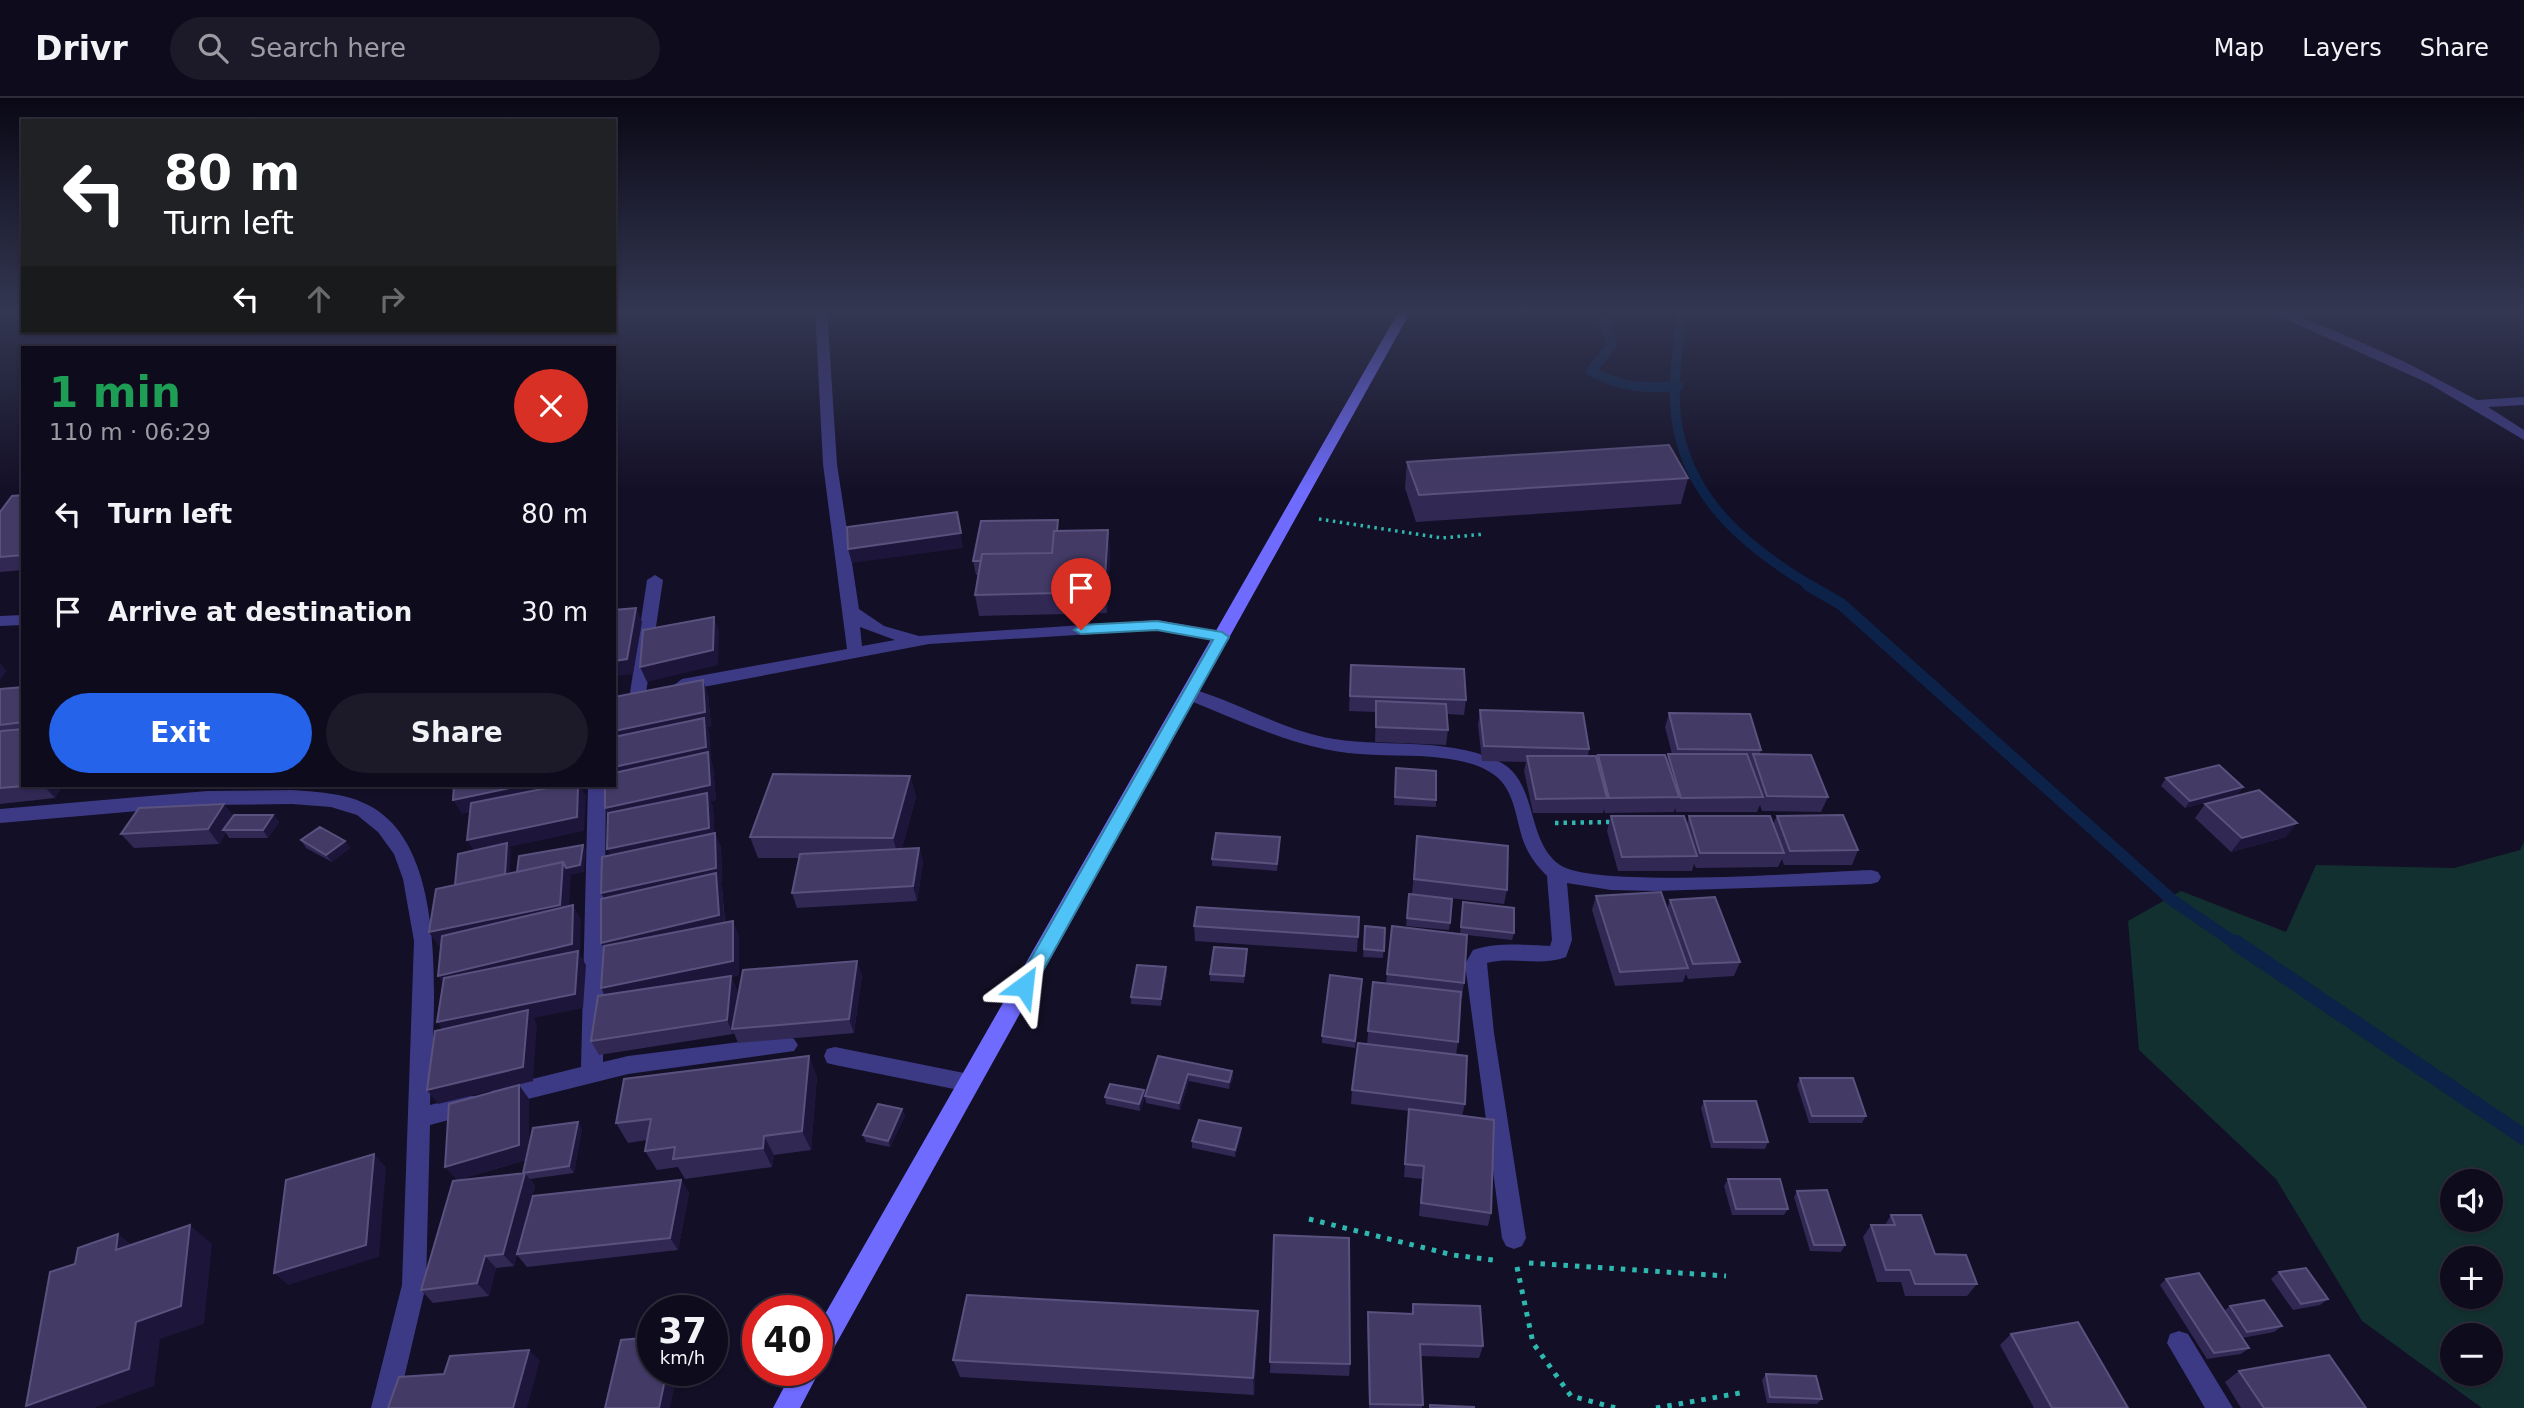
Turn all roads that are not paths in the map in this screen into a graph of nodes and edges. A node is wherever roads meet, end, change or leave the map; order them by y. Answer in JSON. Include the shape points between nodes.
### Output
{"nodes":[{"id":1,"x":825,"y":370,"type":"edge"},
{"id":2,"x":1371,"y":370,"type":"edge"},
{"id":3,"x":2416,"y":370,"type":"edge"},
{"id":4,"x":2524,"y":401,"type":"edge"},
{"id":5,"x":2479,"y":403,"type":"junction"},
{"id":6,"x":2524,"y":436,"type":"edge"},
{"id":7,"x":655,"y":580,"type":"dead end"},
{"id":8,"x":851,"y":611,"type":"junction"},
{"id":9,"x":21,"y":620,"type":"edge"},
{"id":10,"x":0,"y":621,"type":"edge"},
{"id":11,"x":1222,"y":637,"type":"junction"},
{"id":12,"x":929,"y":639,"type":"junction"},
{"id":13,"x":855,"y":653,"type":"junction"},
{"id":14,"x":1189,"y":694,"type":"junction"},
{"id":15,"x":597,"y":787,"type":"edge"},
{"id":16,"x":0,"y":816,"type":"edge"},
{"id":17,"x":1556,"y":873,"type":"junction"},
{"id":18,"x":1871,"y":877,"type":"dead end"},
{"id":19,"x":787,"y":1045,"type":"edge"},
{"id":20,"x":835,"y":1056,"type":"dead end"},
{"id":21,"x":592,"y":1072,"type":"junction"},
{"id":22,"x":970,"y":1083,"type":"junction"},
{"id":23,"x":419,"y":1118,"type":"junction"},
{"id":24,"x":1514,"y":1238,"type":"road end"},
{"id":25,"x":833,"y":1325,"type":"edge"},
{"id":26,"x":2179,"y":1343,"type":"dead end"},
{"id":27,"x":798,"y":1386,"type":"edge"},
{"id":28,"x":384,"y":1408,"type":"edge"},
{"id":29,"x":786,"y":1408,"type":"edge"},
{"id":30,"x":2220,"y":1408,"type":"edge"}],
"edges":[{"from":1,"to":8,"type":"street","via":[[830,464]]},
{"from":2,"to":11,"type":"street"},
{"from":3,"to":5,"type":"street"},
{"from":4,"to":5,"type":"street"},
{"from":5,"to":6,"type":"street"},
{"from":7,"to":13,"type":"street","via":[[646,692]]},
{"from":8,"to":12,"type":"street","via":[[868,626],[896,636]]},
{"from":8,"to":13,"type":"street"},
{"from":9,"to":10,"type":"street"},
{"from":11,"to":12,"type":"street","via":[[1157,625]]},
{"from":11,"to":14,"type":"street"},
{"from":12,"to":13,"type":"street"},
{"from":14,"to":17,"type":"street","via":[[1325,743],[1451,752],[1493,765],[1514,783],[1542,860]]},
{"from":14,"to":22,"type":"street"},
{"from":15,"to":21,"type":"street"},
{"from":16,"to":23,"type":"street","via":[[207,798],[331,800],[363,810],[385,827],[413,879],[424,941]]},
{"from":17,"to":18,"type":"street","via":[[1623,884]]},
{"from":17,"to":24,"type":"street","via":[[1559,951],[1497,952],[1480,956],[1475,964]]},
{"from":19,"to":21,"type":"street"},
{"from":20,"to":22,"type":"street"},
{"from":21,"to":23,"type":"street"},
{"from":22,"to":25,"type":"street"},
{"from":23,"to":28,"type":"street","via":[[414,1285]]},
{"from":26,"to":30,"type":"street"},
{"from":27,"to":29,"type":"street"}]}
